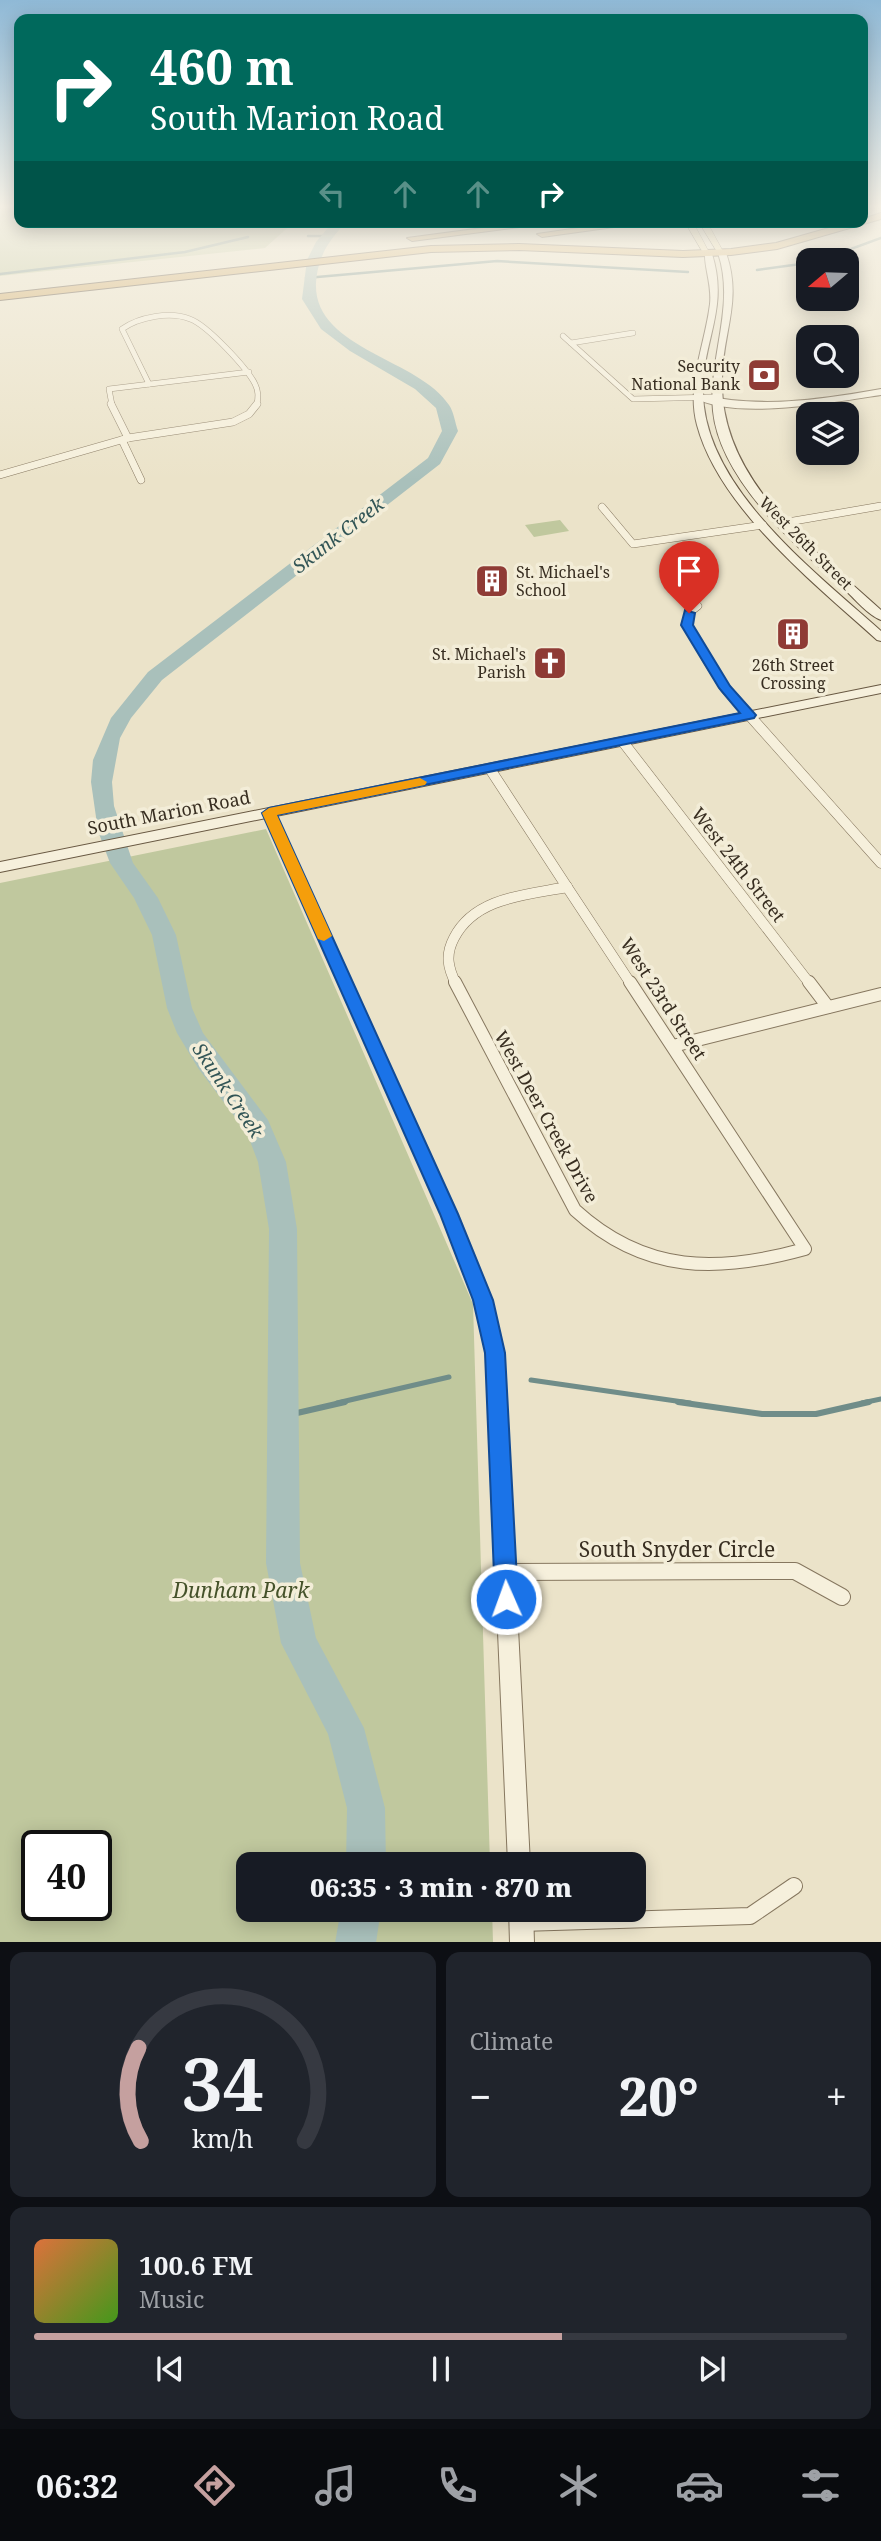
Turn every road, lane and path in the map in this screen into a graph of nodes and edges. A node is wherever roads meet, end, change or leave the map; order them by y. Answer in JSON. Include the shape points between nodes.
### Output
{"nodes":[{"id":1,"x":715,"y":299,"type":"edge"},
{"id":2,"x":731,"y":299,"type":"edge"},
{"id":3,"x":633,"y":332,"type":"dead end"},
{"id":4,"x":563,"y":336,"type":"dead end"},
{"id":5,"x":571,"y":343,"type":"junction"},
{"id":6,"x":249,"y":372,"type":"junction"},
{"id":7,"x":149,"y":384,"type":"junction"},
{"id":8,"x":881,"y":387,"type":"edge"},
{"id":9,"x":881,"y":393,"type":"edge"},
{"id":10,"x":697,"y":397,"type":"junction"},
{"id":11,"x":716,"y":400,"type":"junction"},
{"id":12,"x":125,"y":439,"type":"junction"},
{"id":13,"x":716,"y":458,"type":"junction"},
{"id":14,"x":0,"y":475,"type":"edge"},
{"id":15,"x":141,"y":480,"type":"dead end"},
{"id":16,"x":881,"y":506,"type":"edge"},
{"id":17,"x":602,"y":507,"type":"dead end"},
{"id":18,"x":782,"y":523,"type":"junction"},
{"id":19,"x":763,"y":525,"type":"junction"},
{"id":20,"x":861,"y":597,"type":"junction"},
{"id":21,"x":698,"y":607,"type":"dead end"},
{"id":22,"x":881,"y":616,"type":"edge"},
{"id":23,"x":881,"y":638,"type":"edge"},
{"id":24,"x":881,"y":689,"type":"edge"},
{"id":25,"x":749,"y":715,"type":"junction"},
{"id":26,"x":623,"y":742,"type":"junction"},
{"id":27,"x":490,"y":769,"type":"junction"},
{"id":28,"x":269,"y":813,"type":"junction"},
{"id":29,"x":881,"y":863,"type":"edge"},
{"id":30,"x":0,"y":867,"type":"edge"},
{"id":31,"x":568,"y":887,"type":"junction"},
{"id":32,"x":881,"y":994,"type":"edge"},
{"id":33,"x":828,"y":1007,"type":"junction"},
{"id":34,"x":673,"y":1046,"type":"junction"},
{"id":35,"x":806,"y":1249,"type":"joint"},
{"id":36,"x":505,"y":1572,"type":"junction"},
{"id":37,"x":842,"y":1597,"type":"dead end"},
{"id":38,"x":518,"y":1852,"type":"edge"},
{"id":39,"x":794,"y":1886,"type":"dead end"},
{"id":40,"x":521,"y":1925,"type":"edge"}],
"edges":[{"from":1,"to":10,"type":"main road","name":"West 26th Street"},
{"from":2,"to":11,"type":"main road","name":"West 26th Street"},
{"from":3,"to":5,"type":"street"},
{"from":4,"to":5,"type":"street"},
{"from":5,"to":10,"type":"street","via":[[633,399]]},
{"from":6,"to":7,"type":"street"},
{"from":6,"to":7,"type":"street","via":[[191,319],[137,321],[124,326],[122,332]]},
{"from":6,"to":12,"type":"street","via":[[258,394],[248,416],[222,425]]},
{"from":7,"to":12,"type":"street","via":[[107,391]]},
{"from":8,"to":11,"type":"street","via":[[792,399]]},
{"from":9,"to":11,"type":"street","via":[[808,405]]},
{"from":10,"to":11,"type":"street"},
{"from":10,"to":13,"type":"main road","name":"West 26th Street"},
{"from":11,"to":18,"type":"main road","name":"West 26th Street","via":[[738,467]]},
{"from":12,"to":14,"type":"street"},
{"from":12,"to":15,"type":"street"},
{"from":13,"to":18,"type":"main road","via":[[761,513]]},
{"from":13,"to":19,"type":"main road","name":"West 26th Street"},
{"from":16,"to":18,"type":"street"},
{"from":17,"to":19,"type":"street","via":[[633,544]]},
{"from":18,"to":20,"type":"main road","name":"West 26th Street"},
{"from":19,"to":20,"type":"main road","via":[[777,529],[824,572]]},
{"from":19,"to":23,"type":"main road","name":"West 26th Street"},
{"from":20,"to":22,"type":"main road","name":"West 26th Street"},
{"from":21,"to":25,"type":"street","via":[[689,613],[687,625],[725,688]]},
{"from":24,"to":25,"type":"main road","name":"South Marion Road"},
{"from":25,"to":26,"type":"main road","name":"South Marion Road"},
{"from":25,"to":29,"type":"street"},
{"from":26,"to":27,"type":"main road","name":"South Marion Road"},
{"from":26,"to":33,"type":"street","name":"West 24th Street"},
{"from":27,"to":28,"type":"main road","name":"South Marion Road"},
{"from":27,"to":31,"type":"street","name":"West 23rd Street"},
{"from":28,"to":30,"type":"main road","name":"South Marion Road"},
{"from":28,"to":36,"type":"street","via":[[483,1300],[495,1353]]},
{"from":31,"to":34,"type":"street","name":"West 23rd Street"},
{"from":31,"to":35,"type":"street","name":"West Deer Creek Drive","via":[[491,904],[470,915],[451,937],[447,967],[575,1210],[607,1236],[663,1259],[738,1265]]},
{"from":32,"to":33,"type":"street"},
{"from":33,"to":34,"type":"street"},
{"from":34,"to":35,"type":"street","name":"West 23rd Street"},
{"from":36,"to":37,"type":"street","name":"South Snyder Circle","via":[[795,1571]]},
{"from":36,"to":38,"type":"street"},
{"from":39,"to":40,"type":"street","via":[[750,1916]]}]}
